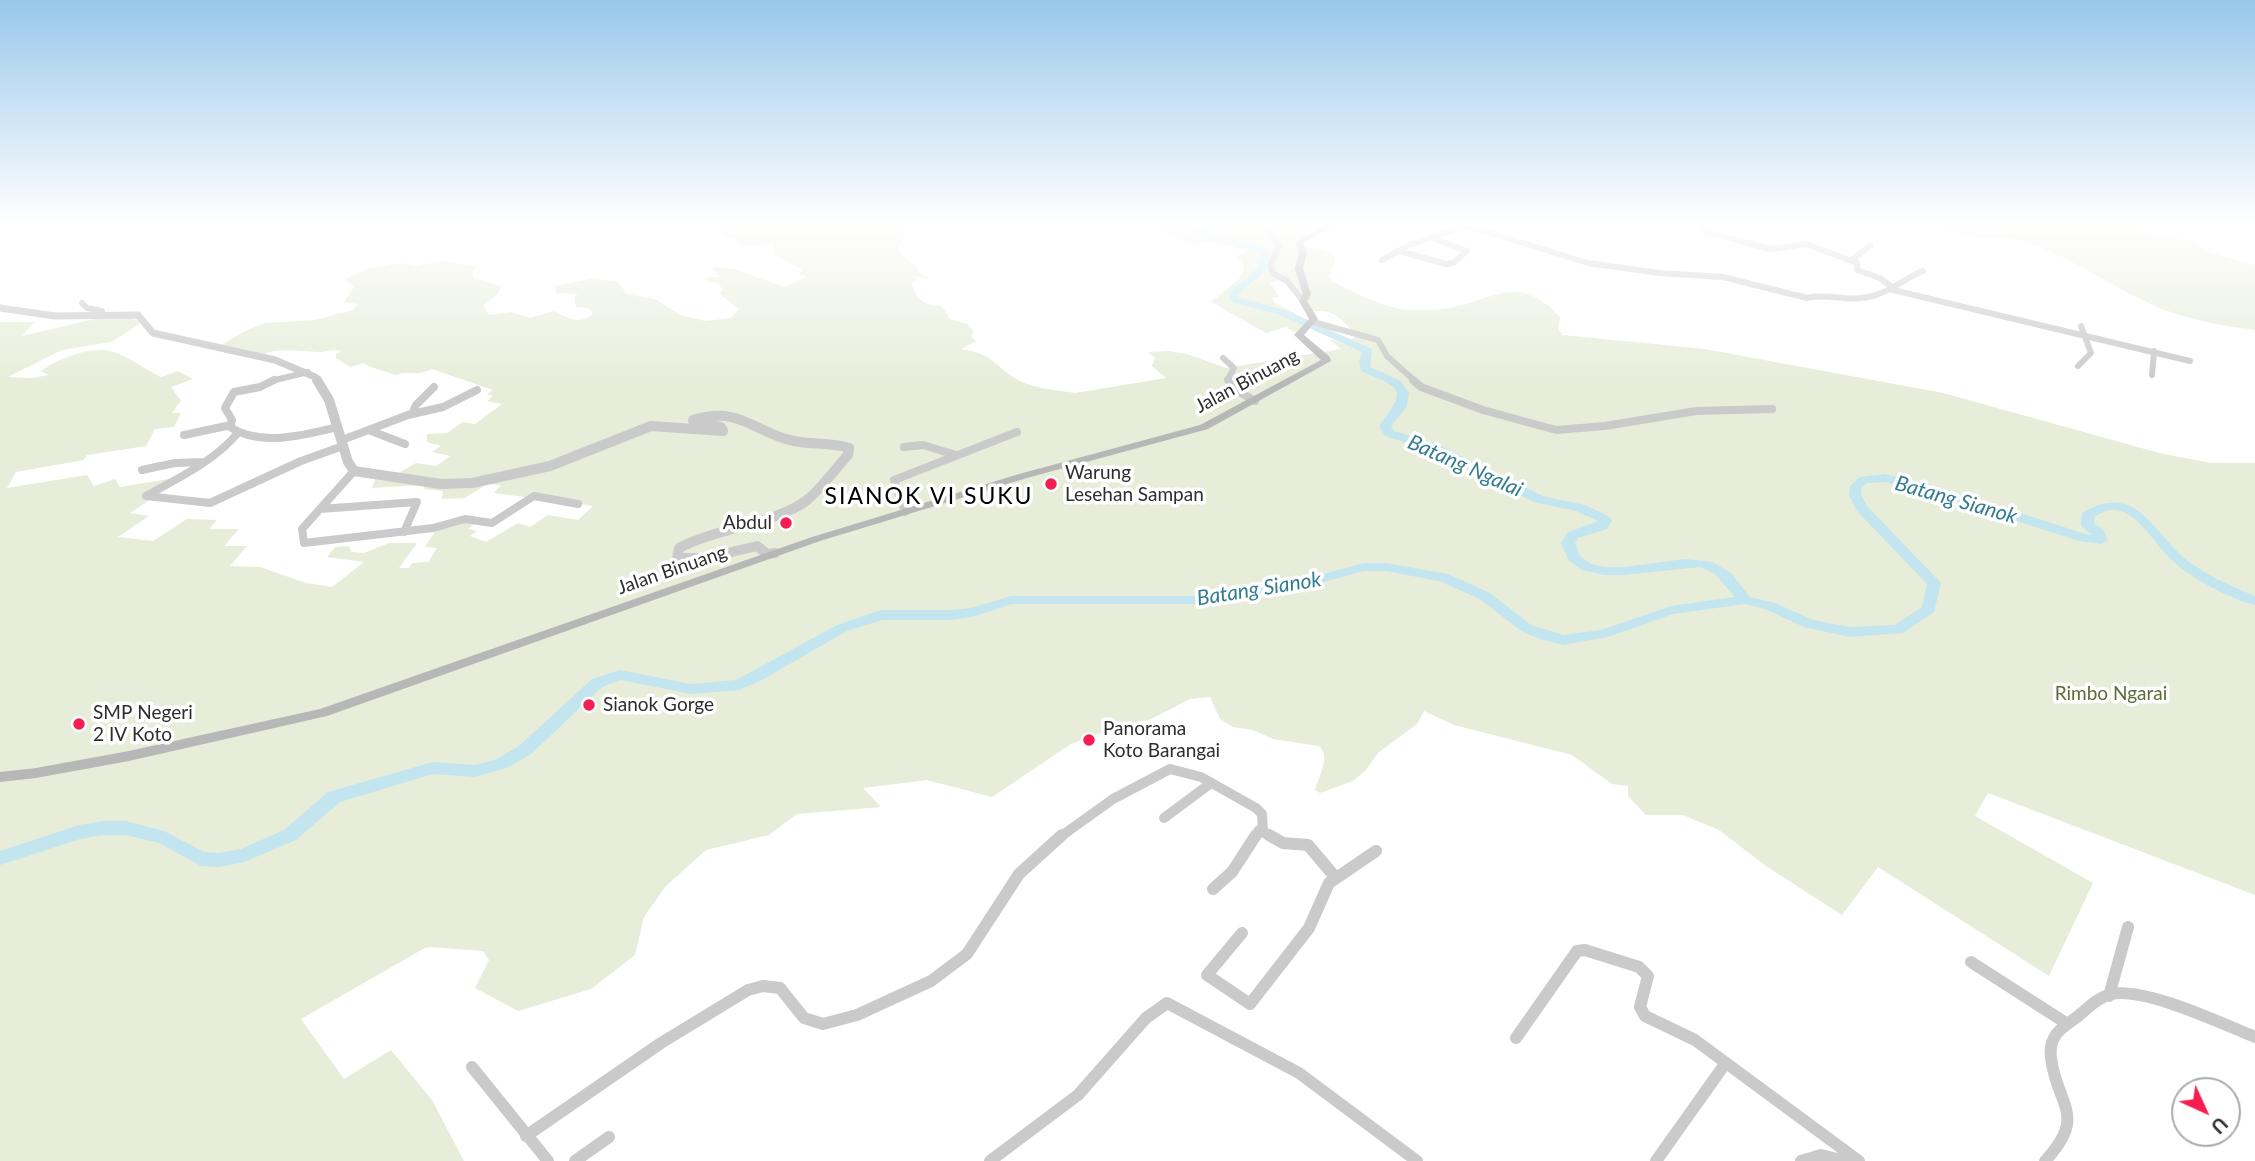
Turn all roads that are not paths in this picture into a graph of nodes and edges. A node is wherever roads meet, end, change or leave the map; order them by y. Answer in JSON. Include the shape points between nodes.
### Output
{"nodes":[{"id":1,"x":1280,"y":277,"type":"edge"},
{"id":2,"x":1301,"y":277,"type":"edge"},
{"id":3,"x":1724,"y":277,"type":"edge"},
{"id":4,"x":1878,"y":277,"type":"edge"},
{"id":5,"x":1911,"y":277,"type":"edge"},
{"id":6,"x":1890,"y":288,"type":"junction"},
{"id":7,"x":1303,"y":301,"type":"junction"},
{"id":8,"x":82,"y":303,"type":"dead end"},
{"id":9,"x":0,"y":308,"type":"edge"},
{"id":10,"x":102,"y":315,"type":"junction"},
{"id":11,"x":1313,"y":323,"type":"junction"},
{"id":12,"x":2081,"y":326,"type":"dead end"},
{"id":13,"x":2084,"y":336,"type":"junction"},
{"id":14,"x":2154,"y":351,"type":"junction"},
{"id":15,"x":1223,"y":358,"type":"dead end"},
{"id":16,"x":2190,"y":361,"type":"dead end"},
{"id":17,"x":2078,"y":366,"type":"dead end"},
{"id":18,"x":308,"y":372,"type":"junction"},
{"id":19,"x":2152,"y":375,"type":"dead end"},
{"id":20,"x":434,"y":387,"type":"dead end"},
{"id":21,"x":477,"y":390,"type":"dead end"},
{"id":22,"x":1255,"y":401,"type":"junction"},
{"id":23,"x":1772,"y":409,"type":"dead end"},
{"id":24,"x":412,"y":414,"type":"junction"},
{"id":25,"x":230,"y":425,"type":"junction"},
{"id":26,"x":338,"y":427,"type":"junction"},
{"id":27,"x":371,"y":431,"type":"junction"},
{"id":28,"x":1017,"y":432,"type":"dead end"},
{"id":29,"x":236,"y":434,"type":"junction"},
{"id":30,"x":184,"y":435,"type":"dead end"},
{"id":31,"x":343,"y":443,"type":"junction"},
{"id":32,"x":405,"y":444,"type":"dead end"},
{"id":33,"x":904,"y":447,"type":"dead end"},
{"id":34,"x":957,"y":455,"type":"junction"},
{"id":35,"x":205,"y":462,"type":"junction"},
{"id":36,"x":142,"y":470,"type":"dead end"},
{"id":37,"x":354,"y":471,"type":"junction"},
{"id":38,"x":578,"y":504,"type":"dead end"},
{"id":39,"x":320,"y":509,"type":"junction"},
{"id":40,"x":905,"y":512,"type":"junction"},
{"id":41,"x":404,"y":531,"type":"junction"},
{"id":42,"x":775,"y":554,"type":"junction"},
{"id":43,"x":0,"y":777,"type":"edge"},
{"id":44,"x":1211,"y":783,"type":"junction"},
{"id":45,"x":1164,"y":818,"type":"dead end"},
{"id":46,"x":1263,"y":831,"type":"junction"},
{"id":47,"x":1376,"y":851,"type":"dead end"},
{"id":48,"x":1336,"y":878,"type":"junction"},
{"id":49,"x":1213,"y":889,"type":"dead end"},
{"id":50,"x":2128,"y":927,"type":"dead end"},
{"id":51,"x":1242,"y":933,"type":"dead end"},
{"id":52,"x":1971,"y":962,"type":"dead end"},
{"id":53,"x":2109,"y":996,"type":"junction"},
{"id":54,"x":2066,"y":1023,"type":"junction"},
{"id":55,"x":2255,"y":1037,"type":"edge"},
{"id":56,"x":1516,"y":1038,"type":"dead end"},
{"id":57,"x":1725,"y":1064,"type":"junction"},
{"id":58,"x":472,"y":1067,"type":"dead end"},
{"id":59,"x":526,"y":1136,"type":"junction"},
{"id":60,"x":609,"y":1137,"type":"dead end"},
{"id":61,"x":548,"y":1161,"type":"edge"},
{"id":62,"x":575,"y":1161,"type":"edge"},
{"id":63,"x":990,"y":1161,"type":"edge"},
{"id":64,"x":1417,"y":1161,"type":"edge"},
{"id":65,"x":1656,"y":1161,"type":"edge"},
{"id":66,"x":1801,"y":1161,"type":"edge"},
{"id":67,"x":1845,"y":1161,"type":"edge"},
{"id":68,"x":1859,"y":1161,"type":"edge"},
{"id":69,"x":2045,"y":1161,"type":"edge"}],
"edges":[{"from":1,"to":7,"type":"street"},
{"from":2,"to":7,"type":"main road","via":[[1307,294]]},
{"from":3,"to":6,"type":"street","via":[[1807,298],[1867,298]]},
{"from":4,"to":6,"type":"street"},
{"from":5,"to":6,"type":"street"},
{"from":6,"to":13,"type":"street"},
{"from":7,"to":11,"type":"main road"},
{"from":8,"to":10,"type":"street"},
{"from":9,"to":10,"type":"street","via":[[55,316]]},
{"from":10,"to":18,"type":"street","via":[[138,315],[153,334],[275,360]]},
{"from":11,"to":22,"type":"main road","name":"Jalan Binuang","via":[[1299,335],[1326,361]]},
{"from":11,"to":23,"type":"street","via":[[1378,340],[1393,363],[1426,390],[1556,430],[1696,411]]},
{"from":12,"to":13,"type":"street"},
{"from":13,"to":14,"type":"street"},
{"from":13,"to":17,"type":"street","via":[[2091,353]]},
{"from":14,"to":16,"type":"street"},
{"from":14,"to":19,"type":"street"},
{"from":15,"to":22,"type":"street","via":[[1234,368],[1227,379]]},
{"from":18,"to":25,"type":"street","via":[[234,392],[225,408],[233,421]]},
{"from":18,"to":26,"type":"street","via":[[321,385]]},
{"from":20,"to":24,"type":"street"},
{"from":21,"to":24,"type":"street","via":[[443,407]]},
{"from":22,"to":40,"type":"main road","name":"Jalan Binuang","via":[[1204,428]]},
{"from":24,"to":27,"type":"street"},
{"from":25,"to":29,"type":"street"},
{"from":25,"to":30,"type":"street"},
{"from":26,"to":29,"type":"street","via":[[296,435]]},
{"from":26,"to":31,"type":"street"},
{"from":27,"to":31,"type":"street"},
{"from":27,"to":32,"type":"street"},
{"from":28,"to":34,"type":"street"},
{"from":29,"to":35,"type":"street"},
{"from":31,"to":35,"type":"street","via":[[211,503],[146,496]]},
{"from":31,"to":37,"type":"street"},
{"from":33,"to":34,"type":"street","via":[[923,445]]},
{"from":34,"to":40,"type":"street","via":[[894,480]]},
{"from":35,"to":36,"type":"street"},
{"from":37,"to":39,"type":"street"},
{"from":37,"to":42,"type":"street","via":[[441,484],[472,483],[550,466],[643,428],[723,431],[693,420],[709,416],[743,419],[800,443],[849,448],[848,455],[807,500],[704,536],[676,553],[684,560],[757,546]]},
{"from":38,"to":41,"type":"street","via":[[534,496],[492,523],[465,519]]},
{"from":39,"to":41,"type":"street","via":[[417,502]]},
{"from":39,"to":41,"type":"street","via":[[302,530],[304,542]]},
{"from":40,"to":42,"type":"main road","name":"Jalan Binuang"},
{"from":42,"to":43,"type":"main road","name":"Jalan Binuang","via":[[322,713],[129,756]]},
{"from":44,"to":45,"type":"street"},
{"from":44,"to":46,"type":"street","via":[[1256,808],[1262,814]]},
{"from":44,"to":59,"type":"street","via":[[1182,769],[1167,770],[1130,789],[1046,846],[1018,876],[976,943],[945,973],[855,1018],[823,1024],[803,1016],[784,990],[775,986],[751,989],[647,1050]]},
{"from":46,"to":48,"type":"street","via":[[1283,843],[1308,845]]},
{"from":46,"to":49,"type":"street","via":[[1255,833],[1233,872]]},
{"from":47,"to":48,"type":"street"},
{"from":48,"to":51,"type":"street","via":[[1324,890],[1309,928],[1250,1004],[1207,975]]},
{"from":50,"to":53,"type":"street"},
{"from":52,"to":54,"type":"street"},
{"from":53,"to":54,"type":"street"},
{"from":53,"to":55,"type":"street","via":[[2116,993],[2151,1000]]},
{"from":54,"to":69,"type":"street","via":[[2054,1037],[2051,1055],[2069,1121],[2060,1150]]},
{"from":56,"to":57,"type":"street","via":[[1573,955],[1585,950],[1646,971],[1640,1007],[1645,1016],[1695,1040]]},
{"from":57,"to":65,"type":"street"},
{"from":57,"to":68,"type":"street"},
{"from":58,"to":59,"type":"street"},
{"from":59,"to":61,"type":"street"},
{"from":60,"to":62,"type":"street"},
{"from":63,"to":64,"type":"street","via":[[1091,1083],[1149,1016],[1167,1003],[1299,1073]]},
{"from":66,"to":67,"type":"street","via":[[1821,1155]]}]}
